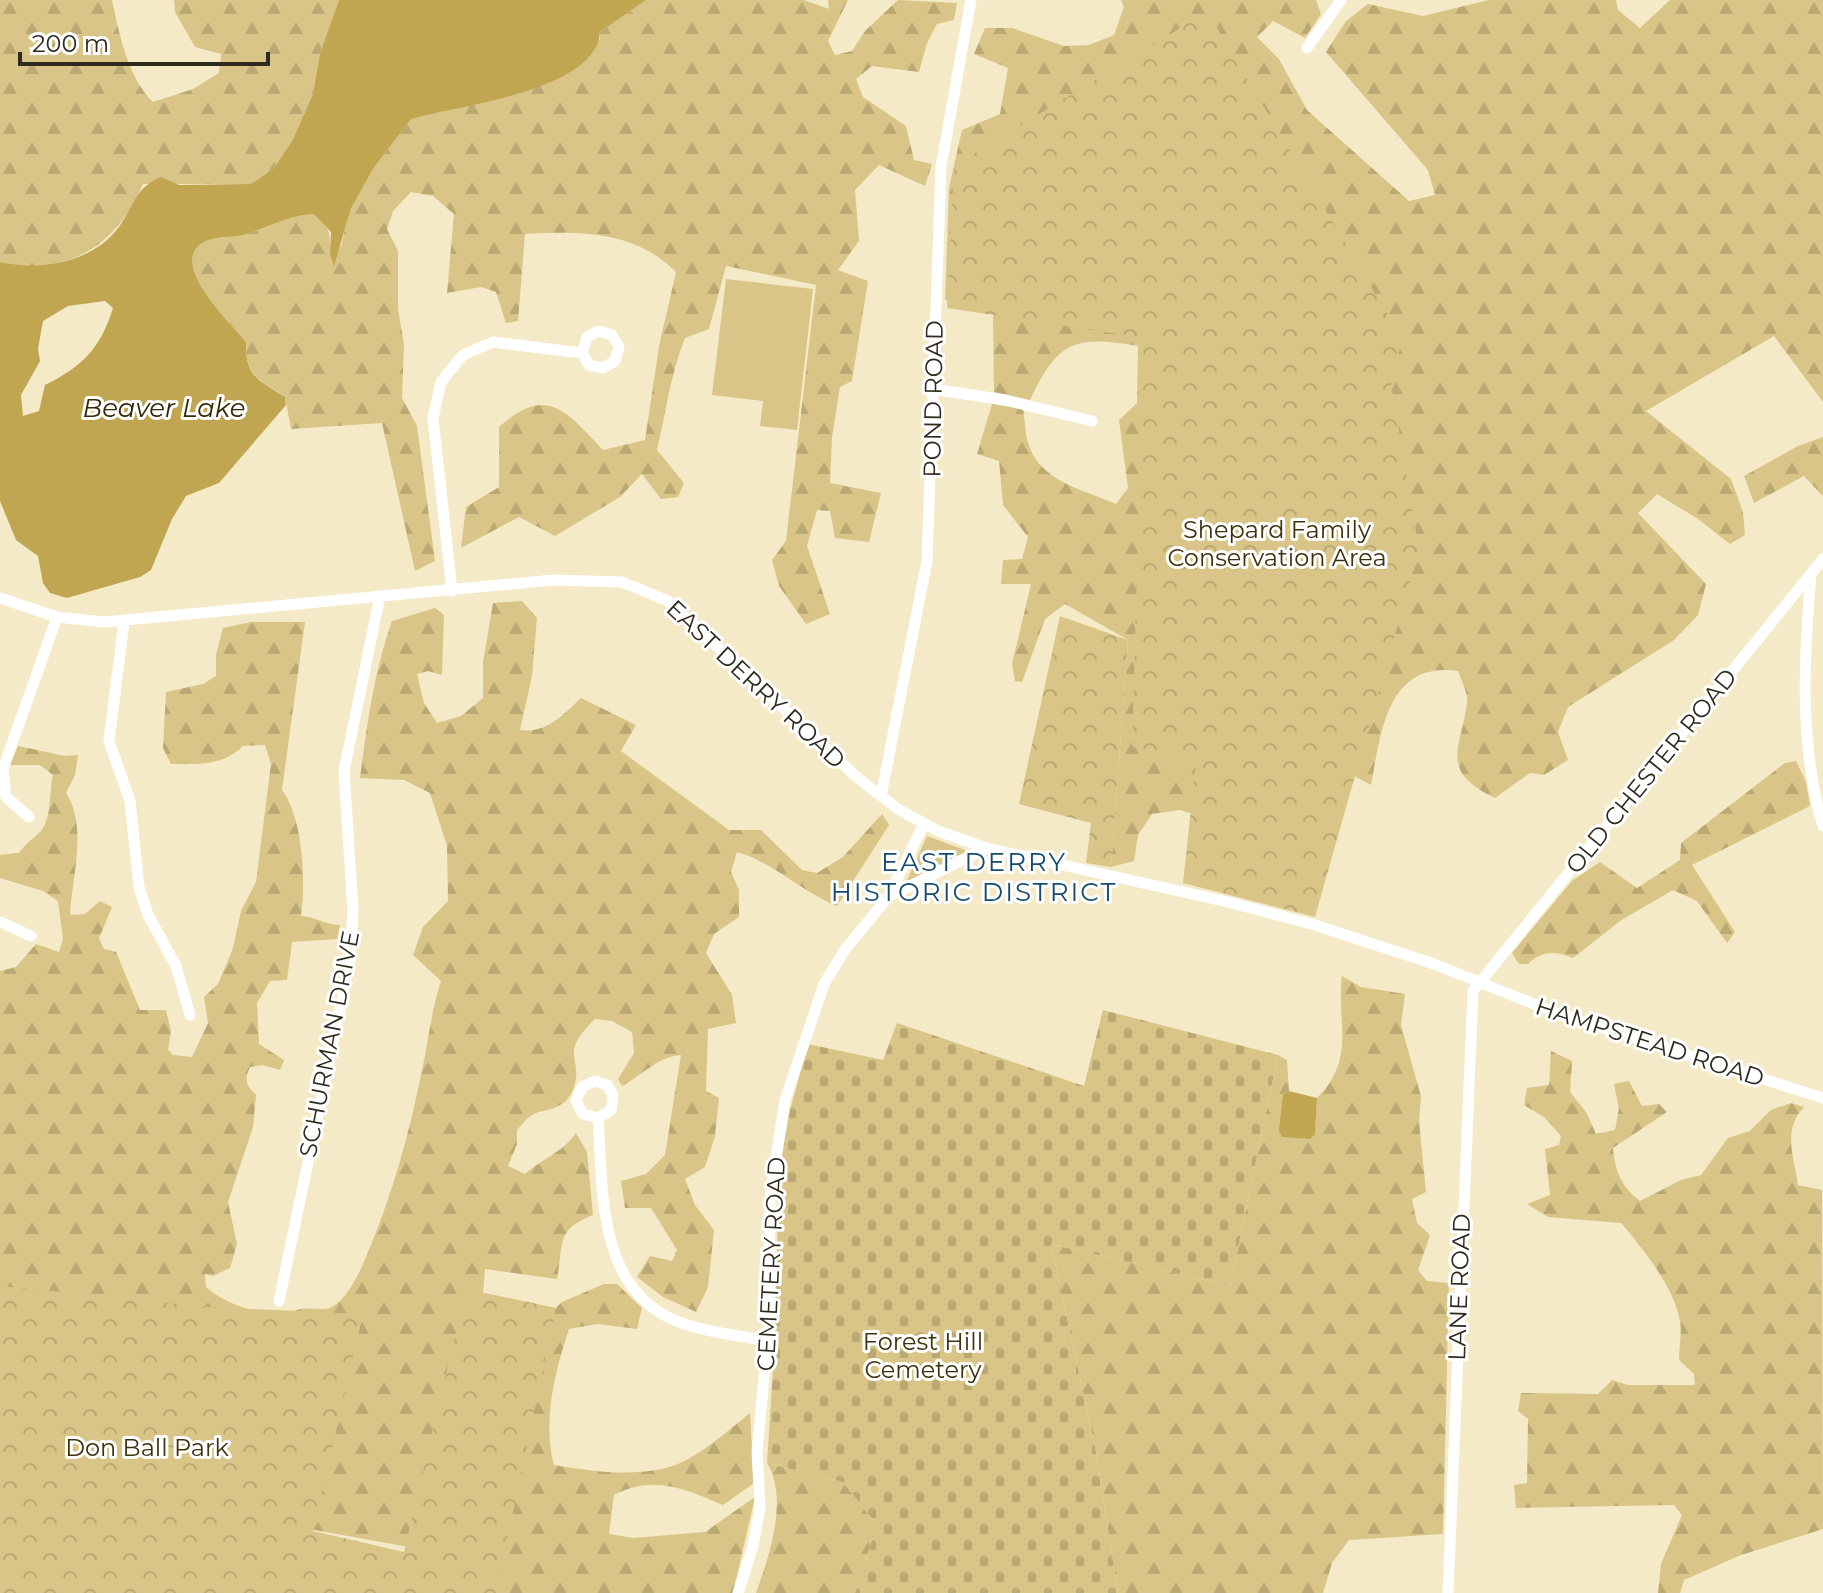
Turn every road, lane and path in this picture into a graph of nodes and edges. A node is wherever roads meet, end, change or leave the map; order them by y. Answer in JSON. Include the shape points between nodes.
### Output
{"nodes":[{"id":1,"x":971,"y":0,"type":"edge"},
{"id":2,"x":1341,"y":0,"type":"edge"},
{"id":3,"x":1307,"y":48,"type":"dead end"},
{"id":4,"x":582,"y":353,"type":"dead end"},
{"id":5,"x":932,"y":389,"type":"junction"},
{"id":6,"x":1092,"y":421,"type":"dead end"},
{"id":7,"x":1823,"y":559,"type":"edge"},
{"id":8,"x":1811,"y":574,"type":"junction"},
{"id":9,"x":452,"y":591,"type":"junction"},
{"id":10,"x":380,"y":596,"type":"junction"},
{"id":11,"x":0,"y":598,"type":"edge"},
{"id":12,"x":57,"y":617,"type":"junction"},
{"id":13,"x":124,"y":622,"type":"junction"},
{"id":14,"x":881,"y":796,"type":"junction"},
{"id":15,"x":29,"y":817,"type":"dead end"},
{"id":16,"x":924,"y":824,"type":"junction"},
{"id":17,"x":1823,"y":826,"type":"edge"},
{"id":18,"x":986,"y":848,"type":"junction"},
{"id":19,"x":888,"y":897,"type":"junction"},
{"id":20,"x":0,"y":922,"type":"edge"},
{"id":21,"x":31,"y":936,"type":"dead end"},
{"id":22,"x":1479,"y":983,"type":"junction"},
{"id":23,"x":190,"y":1015,"type":"dead end"},
{"id":24,"x":1823,"y":1098,"type":"edge"},
{"id":25,"x":598,"y":1118,"type":"dead end"},
{"id":26,"x":279,"y":1301,"type":"dead end"},
{"id":27,"x":768,"y":1341,"type":"junction"},
{"id":28,"x":738,"y":1593,"type":"edge"},
{"id":29,"x":1448,"y":1593,"type":"edge"}],
"edges":[{"from":1,"to":5,"type":"street","name":"POND ROAD","via":[[943,143]]},
{"from":2,"to":3,"type":"street"},
{"from":4,"to":9,"type":"street","via":[[493,342],[463,355],[441,382],[433,418]]},
{"from":5,"to":6,"type":"street"},
{"from":5,"to":14,"type":"street","name":"POND ROAD","via":[[927,561]]},
{"from":7,"to":8,"type":"street","name":"OLD CHESTER ROAD"},
{"from":8,"to":17,"type":"street","via":[[1807,737]]},
{"from":8,"to":22,"type":"street","name":"OLD CHESTER ROAD"},
{"from":9,"to":10,"type":"street","name":"EAST DERRY ROAD"},
{"from":9,"to":14,"type":"street","name":"EAST DERRY ROAD","via":[[592,579],[651,591],[684,614]]},
{"from":10,"to":13,"type":"street","name":"EAST DERRY ROAD"},
{"from":10,"to":26,"type":"street","name":"SCHURMAN DRIVE","via":[[344,771],[353,910],[350,961]]},
{"from":11,"to":12,"type":"street","name":"EAST DERRY ROAD"},
{"from":12,"to":13,"type":"street","name":"EAST DERRY ROAD"},
{"from":12,"to":15,"type":"street","via":[[3,769],[6,797]]},
{"from":13,"to":23,"type":"street","via":[[109,741],[130,801],[144,906],[176,966]]},
{"from":14,"to":16,"type":"street","name":"EAST DERRY ROAD"},
{"from":16,"to":18,"type":"street","name":"EAST DERRY ROAD"},
{"from":16,"to":19,"type":"street","name":"CEMETERY ROAD"},
{"from":18,"to":19,"type":"street"},
{"from":18,"to":22,"type":"street","name":"EAST DERRY ROAD","via":[[1285,916]]},
{"from":19,"to":27,"type":"street","name":"CEMETERY ROAD","via":[[824,984],[785,1100],[770,1198]]},
{"from":20,"to":21,"type":"street"},
{"from":22,"to":24,"type":"street","name":"HAMPSTEAD ROAD","via":[[1550,1011]]},
{"from":22,"to":29,"type":"street","name":"LANE ROAD","via":[[1473,991],[1469,1028]]},
{"from":25,"to":27,"type":"street","via":[[610,1236],[629,1285],[675,1320]]},
{"from":27,"to":28,"type":"street","name":"CEMETERY ROAD","via":[[757,1452],[760,1508]]}]}
